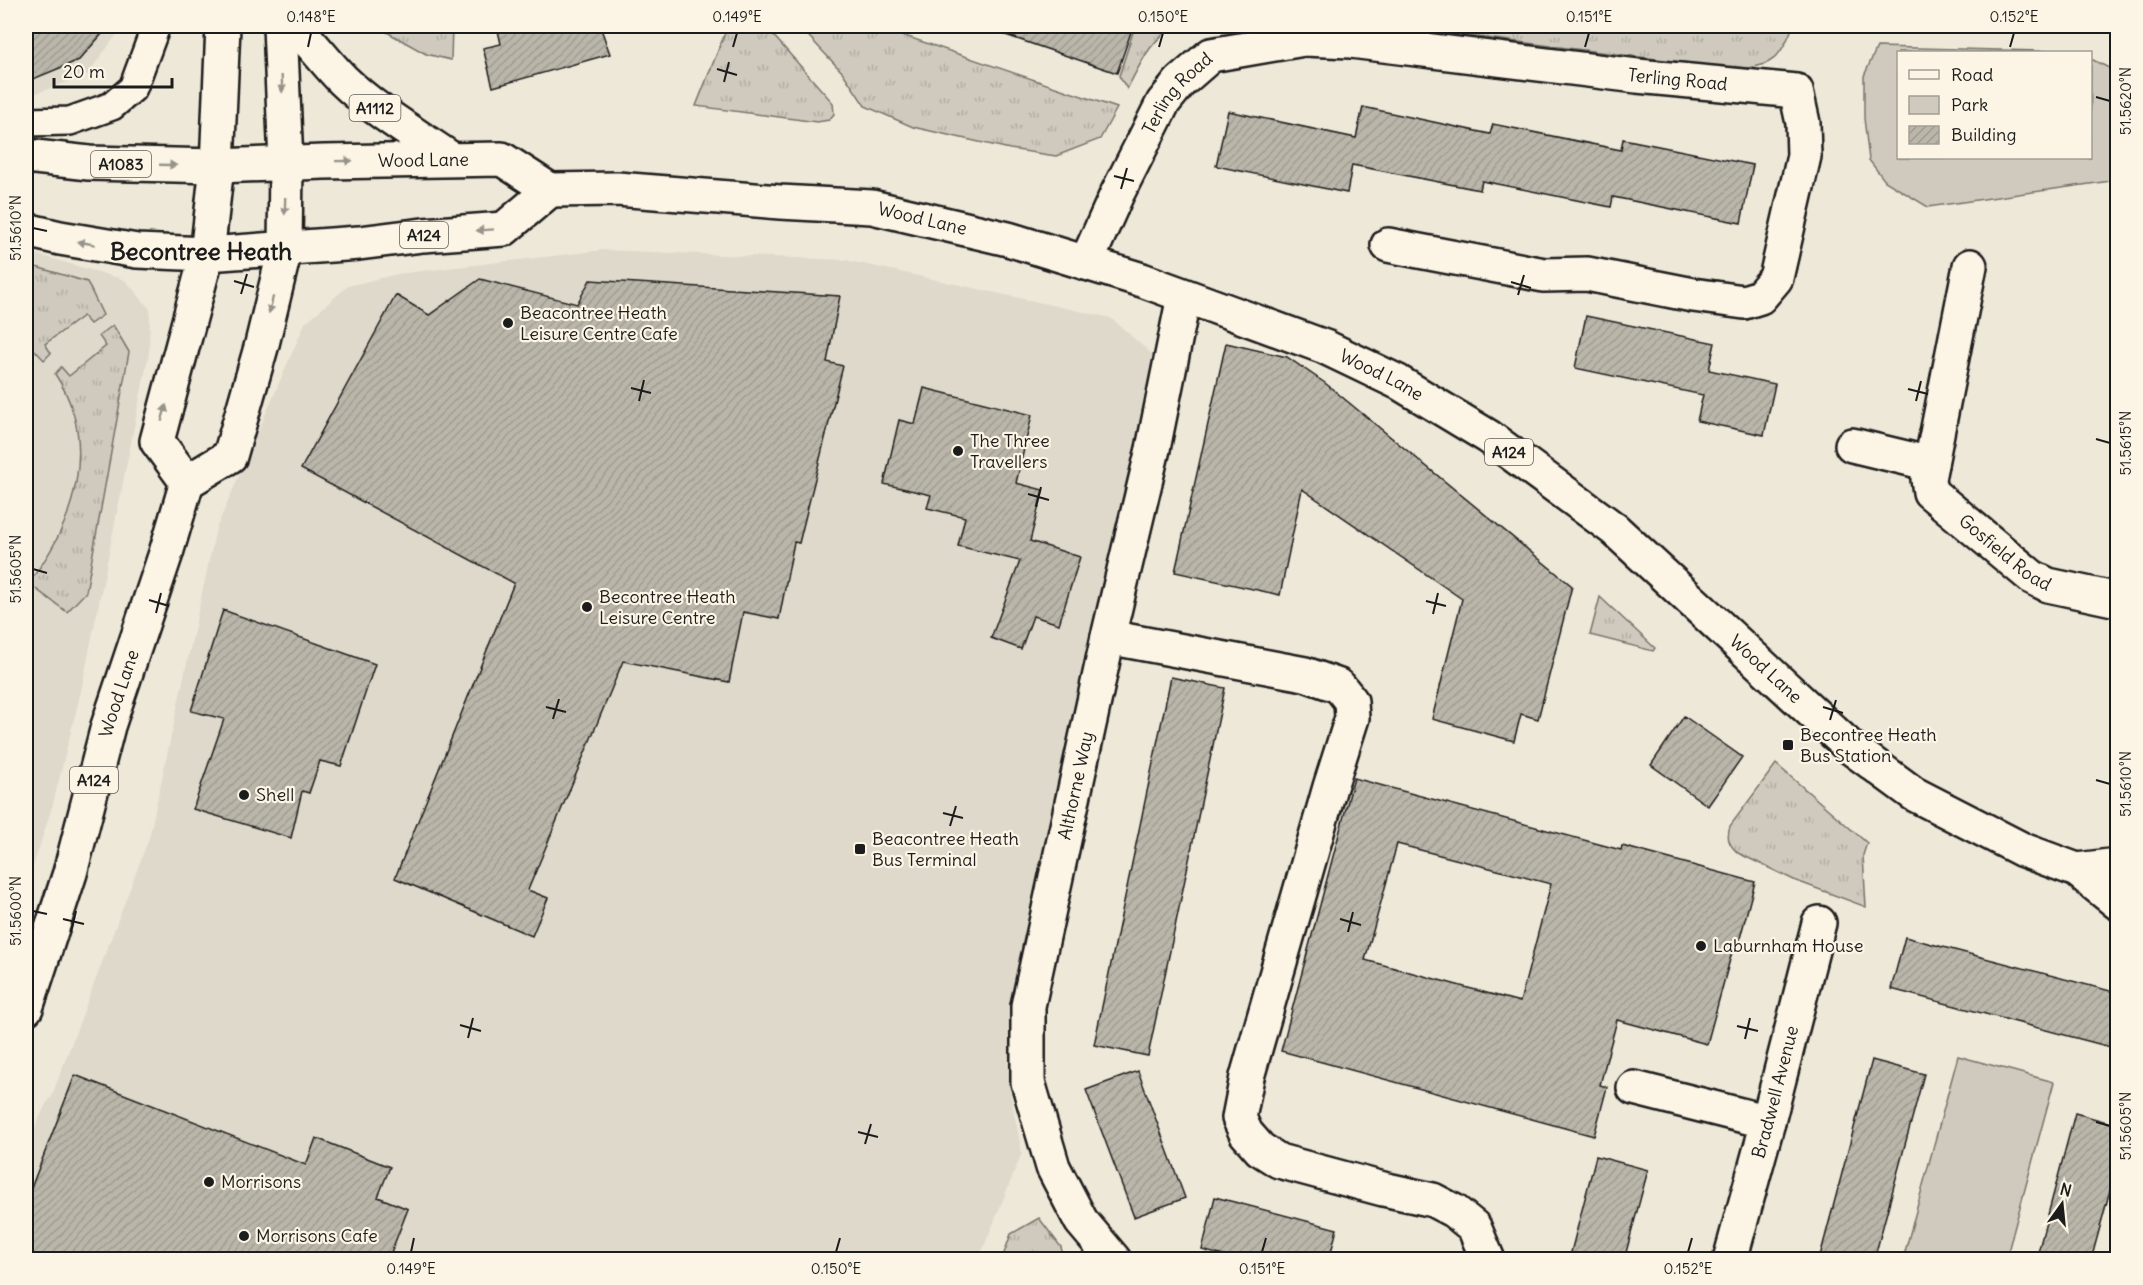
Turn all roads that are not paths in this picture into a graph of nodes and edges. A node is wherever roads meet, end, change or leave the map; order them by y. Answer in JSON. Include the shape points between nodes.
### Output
{"nodes":[{"id":1,"x":156,"y":26,"type":"edge"},
{"id":2,"x":223,"y":26,"type":"edge"},
{"id":3,"x":280,"y":26,"type":"edge"},
{"id":4,"x":294,"y":26,"type":"edge"},
{"id":5,"x":26,"y":122,"type":"edge"},
{"id":6,"x":26,"y":156,"type":"edge"},
{"id":7,"x":451,"y":159,"type":"junction"},
{"id":8,"x":286,"y":163,"type":"junction"},
{"id":9,"x":217,"y":166,"type":"junction"},
{"id":10,"x":550,"y":190,"type":"junction"},
{"id":11,"x":26,"y":230,"type":"edge"},
{"id":12,"x":1388,"y":245,"type":"dead end"},
{"id":13,"x":285,"y":249,"type":"junction"},
{"id":14,"x":207,"y":254,"type":"junction"},
{"id":15,"x":1086,"y":263,"type":"junction"},
{"id":16,"x":1970,"y":266,"type":"dead end"},
{"id":17,"x":1184,"y":296,"type":"junction"},
{"id":18,"x":1852,"y":445,"type":"dead end"},
{"id":19,"x":1931,"y":464,"type":"junction"},
{"id":20,"x":187,"y":482,"type":"junction"},
{"id":21,"x":2118,"y":600,"type":"edge"},
{"id":22,"x":1108,"y":637,"type":"junction"},
{"id":23,"x":2118,"y":865,"type":"edge"},
{"id":24,"x":2077,"y":870,"type":"junction"},
{"id":25,"x":2118,"y":903,"type":"edge"},
{"id":26,"x":1819,"y":923,"type":"dead end"},
{"id":27,"x":26,"y":1008,"type":"edge"},
{"id":28,"x":1634,"y":1088,"type":"dead end"},
{"id":29,"x":1768,"y":1122,"type":"junction"},
{"id":30,"x":1114,"y":1260,"type":"edge"},
{"id":31,"x":1488,"y":1260,"type":"edge"},
{"id":32,"x":1730,"y":1260,"type":"edge"}],
"edges":[{"from":1,"to":5,"type":"street","via":[[133,88],[112,106],[70,121]]},
{"from":2,"to":9,"type":"main road"},
{"from":3,"to":8,"type":"main road","one_way":true},
{"from":4,"to":7,"type":"main road","number":"A1112","via":[[343,80],[375,108]]},
{"from":6,"to":9,"type":"main road","number":"A1083","one_way":true,"via":[[89,163]]},
{"from":8,"to":7,"type":"main road","name":"Wood Lane","one_way":true},
{"from":7,"to":10,"type":"main road","name":"Wood Lane","via":[[502,159]]},
{"from":8,"to":9,"type":"main road","name":"Wood Lane"},
{"from":8,"to":13,"type":"main road","one_way":true},
{"from":9,"to":14,"type":"main road"},
{"from":10,"to":13,"type":"main road","number":"A124","one_way":true,"via":[[504,229]]},
{"from":10,"to":15,"type":"main road","name":"Wood Lane","number":"A124","via":[[617,189],[872,207],[1008,239]]},
{"from":14,"to":11,"type":"main road","one_way":true,"via":[[137,251]]},
{"from":12,"to":15,"type":"main road","name":"Terling Road","via":[[1544,275],[1587,274],[1744,302],[1760,297],[1776,278],[1804,156],[1803,123],[1796,91],[1351,41],[1304,39],[1212,55],[1180,82],[1163,103]]},
{"from":13,"to":14,"type":"main road"},
{"from":13,"to":20,"type":"main road","one_way":true,"via":[[230,456]]},
{"from":20,"to":14,"type":"main road","one_way":true,"via":[[157,441]]},
{"from":15,"to":17,"type":"main road","name":"Wood Lane","number":"A124"},
{"from":16,"to":19,"type":"main road","name":"Gosfield Road"},
{"from":17,"to":22,"type":"main road","name":"Althorne Way"},
{"from":17,"to":24,"type":"main road","name":"Wood Lane","number":"A124","via":[[1325,347],[1398,382],[1489,437],[1614,529],[1850,747],[1914,794],[2023,850]]},
{"from":18,"to":19,"type":"main road"},
{"from":19,"to":21,"type":"main road","name":"Gosfield Road","via":[[1930,492],[2032,577],[2048,585]]},
{"from":20,"to":27,"type":"main road","name":"Wood Lane","number":"A124","via":[[108,726],[70,873]]},
{"from":22,"to":30,"type":"main road","name":"Althorne Way","via":[[1028,1006],[1028,1082],[1053,1167],[1080,1221]]},
{"from":22,"to":31,"type":"main road","via":[[1305,674],[1339,686],[1351,701],[1352,718],[1247,1077],[1239,1118],[1260,1149],[1279,1161],[1432,1200],[1454,1212],[1474,1227]]},
{"from":23,"to":24,"type":"main road","name":"Wood Lane","number":"A124"},
{"from":24,"to":25,"type":"main road","name":"Wood Lane","number":"A124"},
{"from":26,"to":29,"type":"main road","name":"Bradwell Avenue"},
{"from":28,"to":29,"type":"main road"},
{"from":29,"to":32,"type":"main road","name":"Bradwell Avenue"}]}
